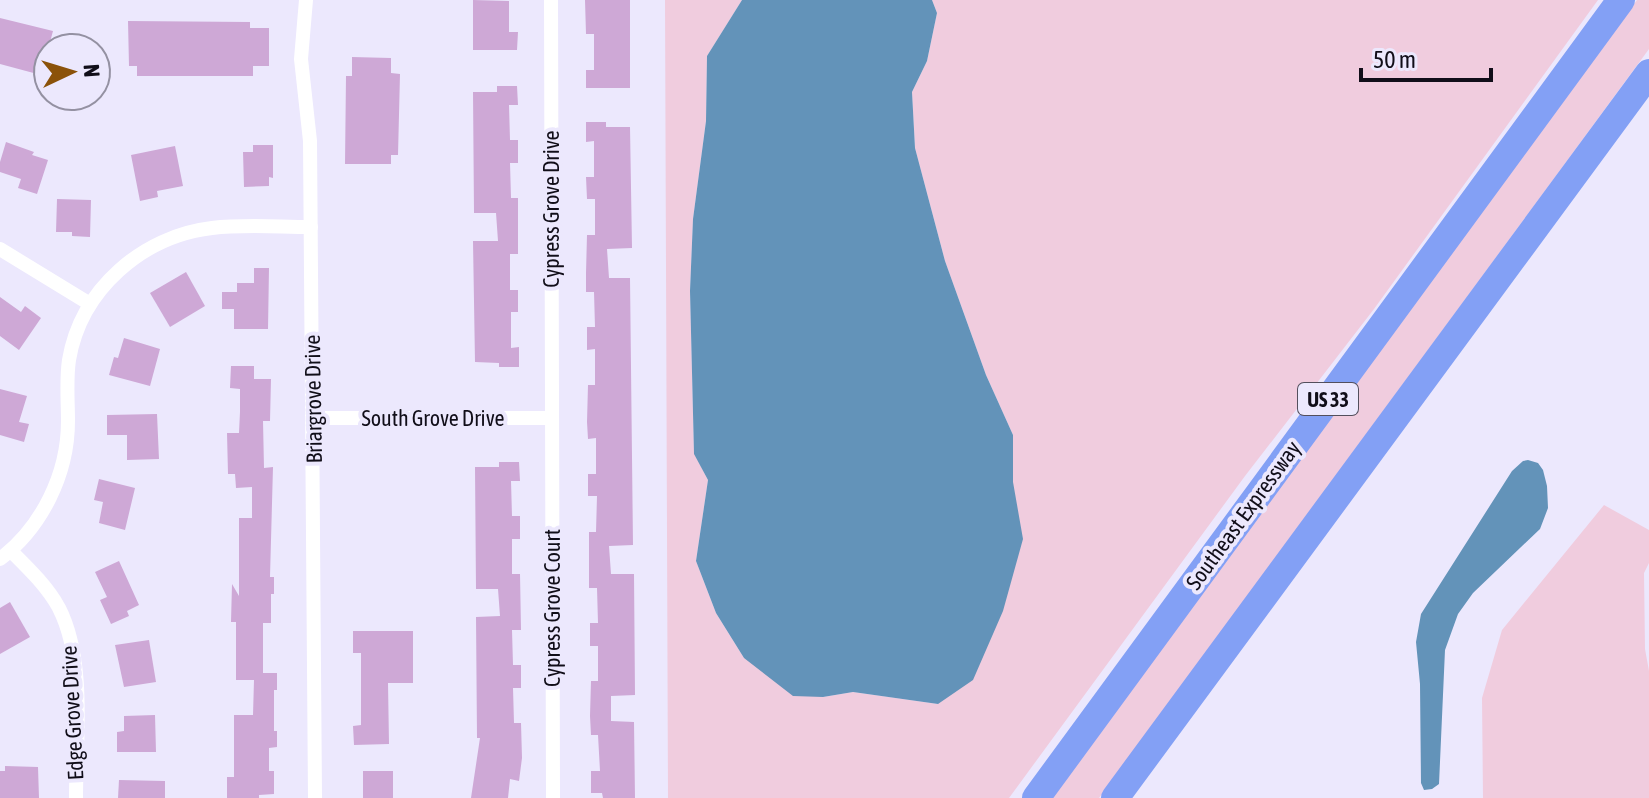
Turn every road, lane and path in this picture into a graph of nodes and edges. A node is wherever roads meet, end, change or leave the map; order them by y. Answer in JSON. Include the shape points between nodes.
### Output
{"nodes":[{"id":1,"x":306,"y":0,"type":"edge"},
{"id":2,"x":551,"y":0,"type":"edge"},
{"id":3,"x":1621,"y":0,"type":"edge"},
{"id":4,"x":1649,"y":73,"type":"edge"},
{"id":5,"x":311,"y":227,"type":"junction"},
{"id":6,"x":0,"y":249,"type":"edge"},
{"id":7,"x":90,"y":304,"type":"junction"},
{"id":8,"x":313,"y":418,"type":"junction"},
{"id":9,"x":552,"y":418,"type":"junction"},
{"id":10,"x":6,"y":555,"type":"edge"},
{"id":11,"x":76,"y":798,"type":"edge"},
{"id":12,"x":315,"y":798,"type":"edge"},
{"id":13,"x":553,"y":798,"type":"edge"},
{"id":14,"x":1036,"y":798,"type":"edge"},
{"id":15,"x":1115,"y":798,"type":"edge"}],
"edges":[{"from":1,"to":5,"type":"street","name":"Briargrove Drive","via":[[301,59],[310,141]]},
{"from":2,"to":9,"type":"street","name":"Cypress Grove Drive"},
{"from":3,"to":14,"type":"highway","name":"Southeast Expressway","number":"US 33"},
{"from":4,"to":15,"type":"highway","number":"US 33"},
{"from":5,"to":7,"type":"street","via":[[224,227],[179,234],[135,257]]},
{"from":5,"to":8,"type":"street","name":"Briargrove Drive"},
{"from":6,"to":7,"type":"street"},
{"from":7,"to":10,"type":"street","via":[[69,360],[67,433],[59,479],[42,511]]},
{"from":8,"to":9,"type":"street","name":"South Grove Drive"},
{"from":8,"to":12,"type":"street","name":"Briargrove Drive"},
{"from":9,"to":13,"type":"street","name":"Cypress Grove Court"},
{"from":10,"to":11,"type":"street","name":"Edge Grove Drive","via":[[50,594],[66,624],[75,681]]}]}
